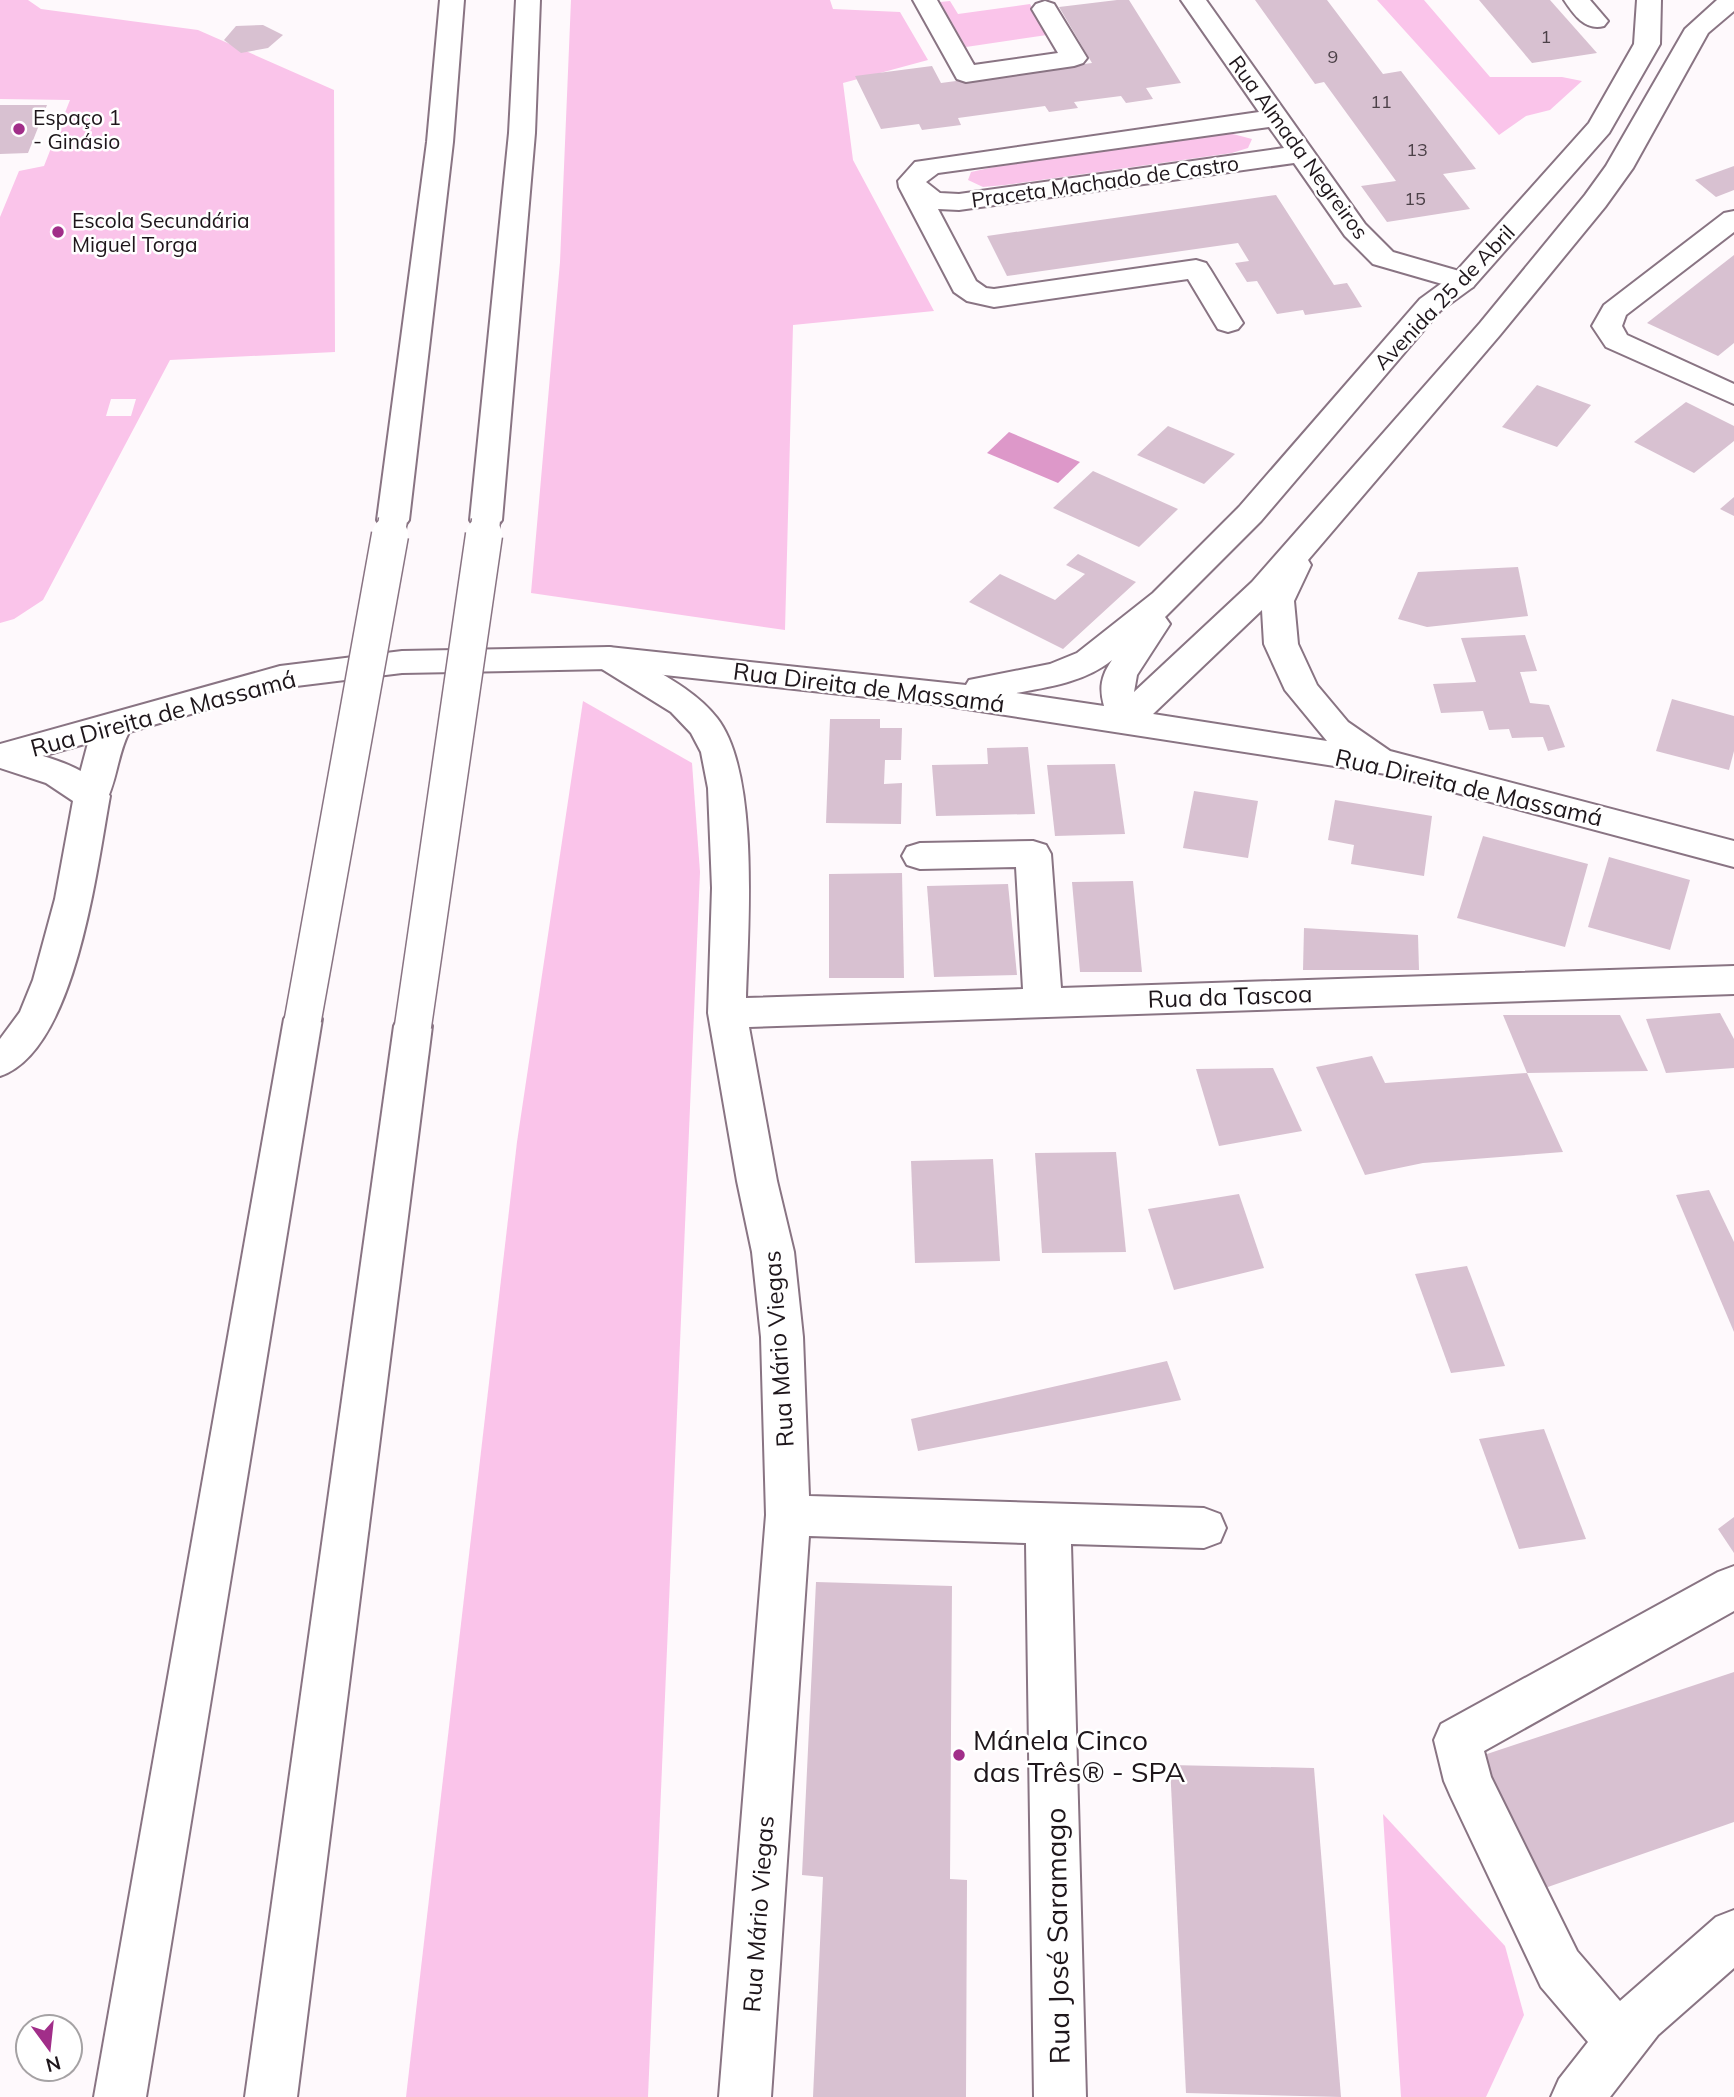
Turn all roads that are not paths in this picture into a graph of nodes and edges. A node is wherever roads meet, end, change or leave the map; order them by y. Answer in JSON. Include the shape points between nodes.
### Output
{"nodes":[{"id":1,"x":452,"y":0,"type":"edge"},
{"id":2,"x":527,"y":0,"type":"edge"},
{"id":3,"x":925,"y":0,"type":"edge"},
{"id":4,"x":1194,"y":0,"type":"edge"},
{"id":5,"x":1576,"y":0,"type":"edge"},
{"id":6,"x":1649,"y":0,"type":"edge"},
{"id":7,"x":1732,"y":0,"type":"edge"},
{"id":8,"x":1045,"y":9,"type":"dead end"},
{"id":9,"x":1595,"y":21,"type":"dead end"},
{"id":10,"x":1276,"y":118,"type":"junction"},
{"id":11,"x":1301,"y":154,"type":"junction"},
{"id":12,"x":913,"y":187,"type":"junction"},
{"id":13,"x":1734,"y":219,"type":"edge"},
{"id":14,"x":1462,"y":281,"type":"junction"},
{"id":15,"x":1228,"y":323,"type":"dead end"},
{"id":16,"x":1734,"y":395,"type":"edge"},
{"id":17,"x":1325,"y":520,"type":"junction"},
{"id":18,"x":1165,"y":601,"type":"junction"},
{"id":19,"x":609,"y":658,"type":"junction"},
{"id":20,"x":941,"y":693,"type":"junction"},
{"id":21,"x":1125,"y":721,"type":"junction"},
{"id":22,"x":116,"y":723,"type":"junction"},
{"id":23,"x":0,"y":756,"type":"edge"},
{"id":24,"x":1386,"y":762,"type":"junction"},
{"id":25,"x":92,"y":796,"type":"junction"},
{"id":26,"x":1734,"y":854,"type":"edge"},
{"id":27,"x":920,"y":856,"type":"dead end"},
{"id":28,"x":1734,"y":980,"type":"edge"},
{"id":29,"x":1043,"y":1003,"type":"junction"},
{"id":30,"x":727,"y":1013,"type":"junction"},
{"id":31,"x":0,"y":1061,"type":"edge"},
{"id":32,"x":788,"y":1515,"type":"junction"},
{"id":33,"x":1048,"y":1523,"type":"junction"},
{"id":34,"x":1204,"y":1528,"type":"dead end"},
{"id":35,"x":1734,"y":1587,"type":"edge"},
{"id":36,"x":1734,"y":1935,"type":"edge"},
{"id":37,"x":1620,"y":2041,"type":"junction"},
{"id":38,"x":120,"y":2097,"type":"edge"},
{"id":39,"x":271,"y":2097,"type":"edge"},
{"id":40,"x":745,"y":2097,"type":"edge"},
{"id":41,"x":1060,"y":2097,"type":"edge"},
{"id":42,"x":1577,"y":2097,"type":"edge"}],
"edges":[{"from":1,"to":38,"type":"main road","bridge":true,"via":[[440,142],[393,520],[303,1019]]},
{"from":2,"to":39,"type":"main road","bridge":true,"via":[[522,133],[486,520],[413,1026]]},
{"from":3,"to":8,"type":"main road","via":[[967,74],[1074,58]]},
{"from":4,"to":10,"type":"main road","name":"Rua Almada Negreiros"},
{"from":5,"to":9,"type":"main road"},
{"from":6,"to":14,"type":"main road","name":"Avenida 25 de Abril","via":[[1647,44],[1600,127]]},
{"from":7,"to":17,"type":"main road","name":"Avenida 25 de Abril","via":[[1698,29],[1619,168],[1595,201]]},
{"from":10,"to":11,"type":"main road","name":"Rua Almada Negreiros"},
{"from":10,"to":12,"type":"main road","name":"Praceta Machado de Castro","via":[[938,165],[916,174]]},
{"from":11,"to":12,"type":"main road","name":"Praceta Machado de Castro","via":[[959,202],[924,197]]},
{"from":11,"to":14,"type":"main road","name":"Rua Almada Negreiros","via":[[1355,230],[1383,258]]},
{"from":12,"to":15,"type":"main road","via":[[964,286],[977,295],[994,298],[1196,269]]},
{"from":13,"to":16,"type":"main road","via":[[1615,311],[1607,326],[1616,341]]},
{"from":14,"to":18,"type":"main road","name":"Avenida 25 de Abril","via":[[1430,305],[1250,514]]},
{"from":17,"to":21,"type":"main road","name":"Avenida 25 de Abril","via":[[1264,590]]},
{"from":17,"to":24,"type":"main road","name":"Avenida 25 de Abril","via":[[1278,601],[1280,644],[1302,690],[1336,730]]},
{"from":18,"to":20,"type":"main road","name":"Avenida 25 de Abril","via":[[1088,661],[1018,683]]},
{"from":18,"to":21,"type":"main road","name":"Avenida 25 de Abril","via":[[1120,674],[1117,692]]},
{"from":19,"to":20,"type":"main road","name":"Rua Direita de Massamá"},
{"from":19,"to":22,"type":"main road","name":"Rua Direita de Massamá","via":[[402,662],[281,677]]},
{"from":19,"to":30,"type":"main road","name":"Rua Mário Viegas","via":[[683,704],[705,726],[718,752],[726,788],[730,888]]},
{"from":20,"to":21,"type":"main road","name":"Rua Direita de Massamá"},
{"from":21,"to":24,"type":"main road","name":"Rua Direita de Massamá"},
{"from":22,"to":23,"type":"main road","name":"Rua Direita de Massamá"},
{"from":22,"to":25,"type":"main road","via":[[105,744]]},
{"from":23,"to":25,"type":"main road","via":[[58,774]]},
{"from":24,"to":26,"type":"main road","name":"Rua Direita de Massamá"},
{"from":25,"to":31,"type":"main road","via":[[65,931],[42,1008],[25,1039]]},
{"from":27,"to":29,"type":"main road","via":[[1033,855]]},
{"from":28,"to":29,"type":"main road","name":"Rua da Tascoa"},
{"from":29,"to":30,"type":"main road","name":"Rua da Tascoa"},
{"from":30,"to":32,"type":"main road","name":"Rua Mário Viegas","via":[[773,1252],[782,1337]]},
{"from":32,"to":33,"type":"main road"},
{"from":32,"to":40,"type":"main road","name":"Rua Mário Viegas"},
{"from":33,"to":34,"type":"main road"},
{"from":33,"to":41,"type":"main road","name":"Rua José Saramago"},
{"from":35,"to":37,"type":"main road","via":[[1458,1740],[1468,1781],[1559,1969]]},
{"from":36,"to":37,"type":"main road","via":[[1640,2017]]},
{"from":37,"to":42,"type":"main road"}]}
